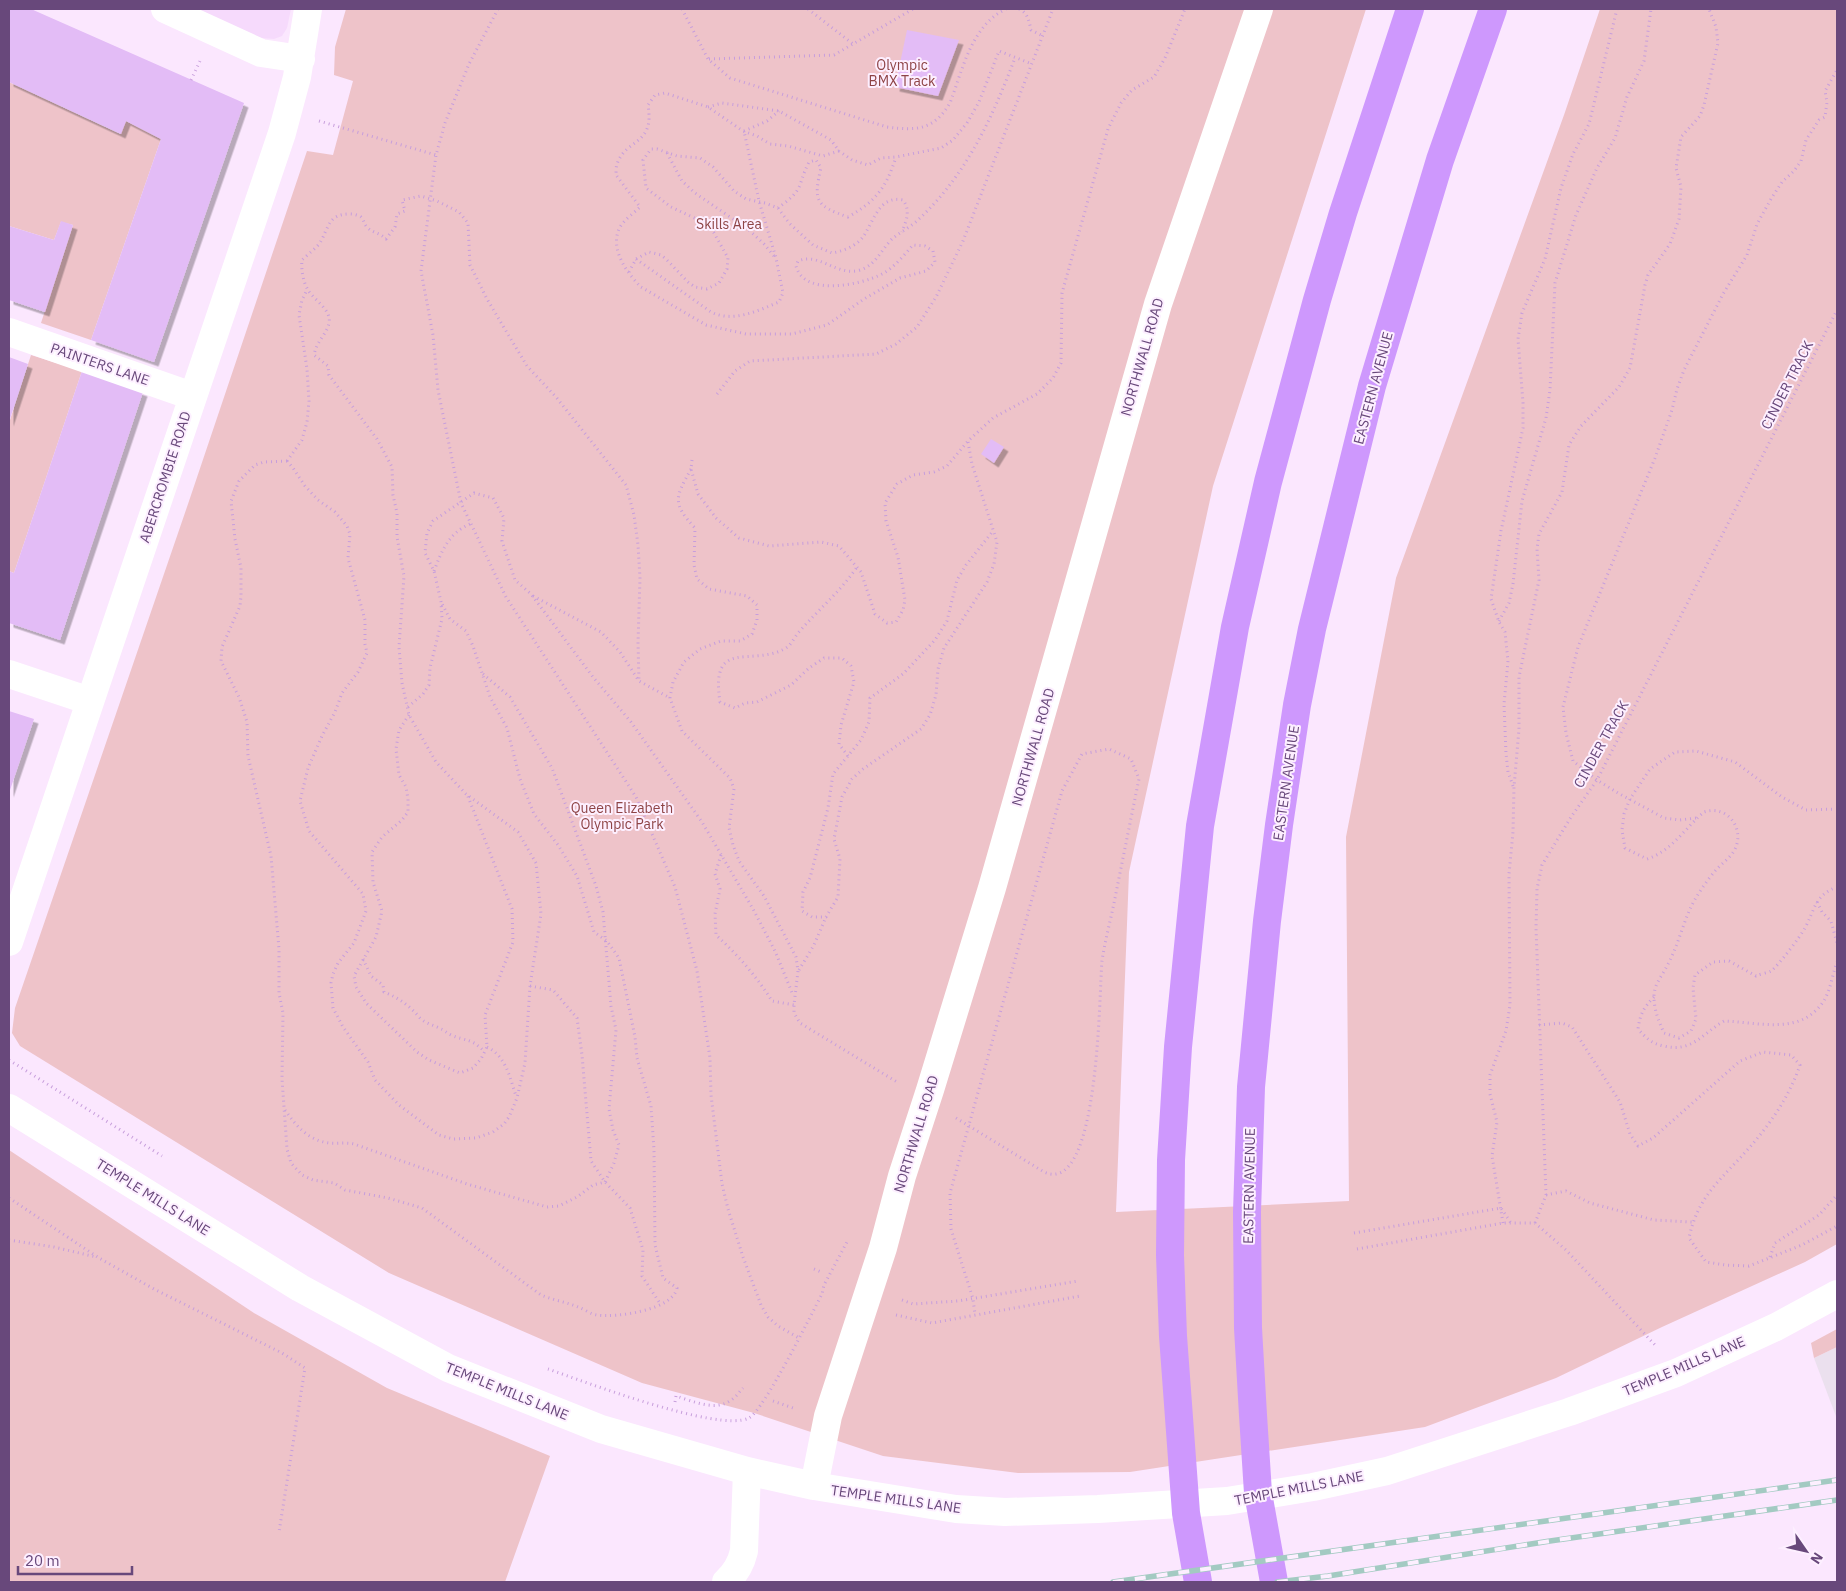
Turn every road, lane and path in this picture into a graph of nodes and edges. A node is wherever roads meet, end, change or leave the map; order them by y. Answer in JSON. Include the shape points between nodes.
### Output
{"nodes":[{"id":1,"x":165,"y":9,"type":"edge"},
{"id":2,"x":308,"y":9,"type":"edge"},
{"id":3,"x":498,"y":9,"type":"edge"},
{"id":4,"x":682,"y":9,"type":"edge"},
{"id":5,"x":808,"y":9,"type":"edge"},
{"id":6,"x":913,"y":9,"type":"edge"},
{"id":7,"x":1006,"y":9,"type":"edge"},
{"id":8,"x":1019,"y":9,"type":"edge"},
{"id":9,"x":1054,"y":9,"type":"edge"},
{"id":10,"x":1185,"y":9,"type":"edge"},
{"id":11,"x":1259,"y":9,"type":"edge"},
{"id":12,"x":1410,"y":9,"type":"edge"},
{"id":13,"x":1493,"y":9,"type":"edge"},
{"id":14,"x":1617,"y":9,"type":"edge"},
{"id":15,"x":1651,"y":9,"type":"edge"},
{"id":16,"x":1709,"y":9,"type":"edge"},
{"id":17,"x":1024,"y":10,"type":"edge"},
{"id":18,"x":1043,"y":36,"type":"junction"},
{"id":19,"x":852,"y":44,"type":"junction"},
{"id":20,"x":1016,"y":58,"type":"junction"},
{"id":21,"x":300,"y":59,"type":"junction"},
{"id":22,"x":708,"y":59,"type":"junction"},
{"id":23,"x":200,"y":61,"type":"dead end"},
{"id":24,"x":1032,"y":64,"type":"junction"},
{"id":25,"x":1837,"y":70,"type":"edge"},
{"id":26,"x":191,"y":80,"type":"dead end"},
{"id":27,"x":708,"y":107,"type":"junction"},
{"id":28,"x":779,"y":111,"type":"junction"},
{"id":29,"x":314,"y":120,"type":"dead end"},
{"id":30,"x":743,"y":131,"type":"junction"},
{"id":31,"x":839,"y":151,"type":"junction"},
{"id":32,"x":666,"y":152,"type":"junction"},
{"id":33,"x":436,"y":155,"type":"junction"},
{"id":34,"x":896,"y":157,"type":"junction"},
{"id":35,"x":429,"y":198,"type":"junction"},
{"id":36,"x":759,"y":201,"type":"junction"},
{"id":37,"x":778,"y":208,"type":"junction"},
{"id":38,"x":902,"y":232,"type":"junction"},
{"id":39,"x":776,"y":258,"type":"junction"},
{"id":40,"x":636,"y":260,"type":"junction"},
{"id":41,"x":628,"y":272,"type":"junction"},
{"id":42,"x":308,"y":290,"type":"junction"},
{"id":43,"x":1837,"y":310,"type":"edge"},
{"id":44,"x":9,"y":332,"type":"edge"},
{"id":45,"x":718,"y":394,"type":"dead end"},
{"id":46,"x":192,"y":396,"type":"junction"},
{"id":47,"x":968,"y":441,"type":"junction"},
{"id":48,"x":692,"y":460,"type":"dead end"},
{"id":49,"x":286,"y":461,"type":"junction"},
{"id":50,"x":691,"y":469,"type":"junction"},
{"id":51,"x":461,"y":502,"type":"junction"},
{"id":52,"x":470,"y":524,"type":"junction"},
{"id":53,"x":993,"y":531,"type":"junction"},
{"id":54,"x":857,"y":567,"type":"junction"},
{"id":55,"x":434,"y":571,"type":"junction"},
{"id":56,"x":531,"y":594,"type":"junction"},
{"id":57,"x":441,"y":602,"type":"junction"},
{"id":58,"x":1499,"y":622,"type":"junction"},
{"id":59,"x":9,"y":674,"type":"edge"},
{"id":60,"x":482,"y":674,"type":"junction"},
{"id":61,"x":639,"y":681,"type":"junction"},
{"id":62,"x":670,"y":698,"type":"junction"},
{"id":63,"x":90,"y":701,"type":"junction"},
{"id":64,"x":408,"y":708,"type":"junction"},
{"id":65,"x":409,"y":715,"type":"junction"},
{"id":66,"x":848,"y":756,"type":"junction"},
{"id":67,"x":1597,"y":780,"type":"junction"},
{"id":68,"x":1514,"y":787,"type":"junction"},
{"id":69,"x":466,"y":794,"type":"junction"},
{"id":70,"x":1630,"y":799,"type":"junction"},
{"id":71,"x":1837,"y":809,"type":"edge"},
{"id":72,"x":1697,"y":818,"type":"junction"},
{"id":73,"x":721,"y":854,"type":"junction"},
{"id":74,"x":1837,"y":887,"type":"edge"},
{"id":75,"x":1817,"y":901,"type":"junction"},
{"id":76,"x":826,"y":917,"type":"junction"},
{"id":77,"x":607,"y":940,"type":"junction"},
{"id":78,"x":9,"y":942,"type":"edge"},
{"id":79,"x":1837,"y":943,"type":"edge"},
{"id":80,"x":363,"y":958,"type":"junction"},
{"id":81,"x":1837,"y":962,"type":"edge"},
{"id":82,"x":798,"y":971,"type":"junction"},
{"id":83,"x":530,"y":986,"type":"junction"},
{"id":84,"x":794,"y":997,"type":"junction"},
{"id":85,"x":1654,"y":997,"type":"junction"},
{"id":86,"x":794,"y":1005,"type":"junction"},
{"id":87,"x":800,"y":1023,"type":"dead end"},
{"id":88,"x":1540,"y":1025,"type":"junction"},
{"id":89,"x":487,"y":1047,"type":"junction"},
{"id":90,"x":485,"y":1052,"type":"junction"},
{"id":91,"x":9,"y":1060,"type":"edge"},
{"id":92,"x":517,"y":1098,"type":"junction"},
{"id":93,"x":9,"y":1108,"type":"edge"},
{"id":94,"x":285,"y":1109,"type":"junction"},
{"id":95,"x":162,"y":1156,"type":"dead end"},
{"id":96,"x":1044,"y":1172,"type":"dead end"},
{"id":97,"x":605,"y":1182,"type":"junction"},
{"id":98,"x":1546,"y":1195,"type":"junction"},
{"id":99,"x":1837,"y":1195,"type":"edge"},
{"id":100,"x":9,"y":1198,"type":"edge"},
{"id":101,"x":1501,"y":1208,"type":"junction"},
{"id":102,"x":1534,"y":1222,"type":"junction"},
{"id":103,"x":1692,"y":1222,"type":"junction"},
{"id":104,"x":1511,"y":1223,"type":"junction"},
{"id":105,"x":1503,"y":1224,"type":"junction"},
{"id":106,"x":1837,"y":1226,"type":"edge"},
{"id":107,"x":1354,"y":1234,"type":"dead end"},
{"id":108,"x":9,"y":1240,"type":"edge"},
{"id":109,"x":1357,"y":1249,"type":"dead end"},
{"id":110,"x":99,"y":1258,"type":"junction"},
{"id":111,"x":1770,"y":1258,"type":"junction"},
{"id":112,"x":814,"y":1269,"type":"dead end"},
{"id":113,"x":820,"y":1272,"type":"dead end"},
{"id":114,"x":1078,"y":1281,"type":"dead end"},
{"id":115,"x":822,"y":1294,"type":"dead end"},
{"id":116,"x":1837,"y":1294,"type":"edge"},
{"id":117,"x":1080,"y":1296,"type":"dead end"},
{"id":118,"x":974,"y":1299,"type":"junction"},
{"id":119,"x":902,"y":1300,"type":"dead end"},
{"id":120,"x":661,"y":1305,"type":"junction"},
{"id":121,"x":976,"y":1314,"type":"junction"},
{"id":122,"x":901,"y":1317,"type":"dead end"},
{"id":123,"x":799,"y":1338,"type":"junction"},
{"id":124,"x":1660,"y":1350,"type":"dead end"},
{"id":125,"x":546,"y":1368,"type":"dead end"},
{"id":126,"x":743,"y":1388,"type":"dead end"},
{"id":127,"x":773,"y":1401,"type":"dead end"},
{"id":128,"x":675,"y":1402,"type":"dead end"},
{"id":129,"x":804,"y":1412,"type":"dead end"},
{"id":130,"x":747,"y":1471,"type":"junction"},
{"id":131,"x":814,"y":1486,"type":"junction"},
{"id":132,"x":279,"y":1532,"type":"dead end"},
{"id":133,"x":726,"y":1582,"type":"edge"},
{"id":134,"x":1198,"y":1582,"type":"edge"},
{"id":135,"x":1274,"y":1582,"type":"edge"}],
"edges":[{"from":1,"to":21,"type":"street","via":[[261,52]]},
{"from":2,"to":21,"type":"street","name":"ABERCROMBIE ROAD"},
{"from":3,"to":33,"type":"path","via":[[469,64]]},
{"from":4,"to":22,"type":"path"},
{"from":5,"to":19,"type":"path"},
{"from":6,"to":19,"type":"path"},
{"from":7,"to":22,"type":"path","via":[[978,33],[944,112],[926,127],[914,130],[887,127],[739,82],[722,73]]},
{"from":8,"to":17,"type":"path"},
{"from":9,"to":18,"type":"path"},
{"from":10,"to":47,"type":"path","via":[[1154,77],[1132,90],[1108,129],[1062,292],[1061,363],[1053,378],[1037,394],[993,418]]},
{"from":11,"to":131,"type":"street","name":"NORTHWALL ROAD","via":[[1158,304],[997,869],[878,1264],[828,1416]]},
{"from":12,"to":134,"type":"highway","via":[[1317,300],[1268,482],[1235,627],[1200,826],[1170,1160],[1173,1336],[1186,1513]]},
{"from":13,"to":135,"type":"highway","name":"EASTERN AVENUE","via":[[1440,160],[1372,386],[1297,705],[1267,921],[1251,1087],[1247,1212],[1248,1328],[1258,1493]]},
{"from":14,"to":58,"type":"path","via":[[1589,124],[1573,154],[1561,188],[1545,259],[1522,313],[1518,339],[1523,428],[1496,557],[1491,599]]},
{"from":15,"to":58,"type":"path","via":[[1644,62],[1627,97],[1615,138],[1576,215],[1555,284],[1546,418],[1522,501],[1510,603]]},
{"from":16,"to":68,"type":"path","via":[[1718,43],[1704,106],[1700,116],[1681,137],[1676,168],[1681,204],[1676,232],[1648,276],[1630,368],[1569,445],[1562,492],[1539,534],[1539,580],[1519,678]]},
{"from":17,"to":18,"type":"path","via":[[1030,30]]},
{"from":18,"to":24,"type":"path"},
{"from":19,"to":22,"type":"path","via":[[834,55]]},
{"from":20,"to":24,"type":"path"},
{"from":20,"to":34,"type":"path","via":[[999,51],[979,102],[953,140],[941,148]]},
{"from":20,"to":38,"type":"path","via":[[992,116],[963,168],[941,196]]},
{"from":21,"to":46,"type":"street","name":"ABERCROMBIE ROAD","via":[[282,133]]},
{"from":23,"to":26,"type":"path"},
{"from":24,"to":45,"type":"path","via":[[963,241],[917,328],[876,354],[750,361],[735,371]]},
{"from":25,"to":67,"type":"path","via":[[1826,91],[1825,117],[1819,120],[1810,134],[1797,166],[1771,198],[1757,224],[1747,255],[1684,370],[1655,458],[1578,648],[1563,707],[1566,733],[1573,761]]},
{"from":27,"to":28,"type":"path","via":[[722,103]]},
{"from":27,"to":30,"type":"path"},
{"from":27,"to":41,"type":"path","via":[[665,93],[655,94],[648,105],[650,119],[647,129],[617,164],[616,175],[640,207],[621,225],[616,237],[619,256]]},
{"from":28,"to":30,"type":"path","via":[[767,121]]},
{"from":28,"to":31,"type":"path","via":[[827,137]]},
{"from":29,"to":33,"type":"path"},
{"from":30,"to":31,"type":"path","via":[[770,144],[823,156]]},
{"from":30,"to":36,"type":"path"},
{"from":31,"to":34,"type":"path","via":[[868,165],[881,158]]},
{"from":32,"to":36,"type":"path","via":[[700,158],[713,167],[734,191]]},
{"from":32,"to":39,"type":"path","via":[[682,181],[749,230]]},
{"from":32,"to":40,"type":"path","via":[[651,148],[644,160],[646,188],[671,206],[703,222],[714,233],[728,258],[727,269],[719,283],[707,290],[688,282],[661,255],[649,252]]},
{"from":33,"to":35,"type":"path"},
{"from":34,"to":37,"type":"path","via":[[889,179],[879,194],[848,217],[822,204],[817,195],[821,168],[816,160],[809,162],[793,197]]},
{"from":35,"to":42,"type":"path","via":[[421,196],[402,200],[405,211],[397,214],[395,227],[386,239],[367,228],[362,218],[355,214],[336,217],[324,232],[321,242],[302,260],[301,269]]},
{"from":35,"to":51,"type":"path","via":[[420,272],[433,335],[438,390]]},
{"from":35,"to":61,"type":"path","via":[[459,212],[468,223],[470,265],[527,366],[626,485],[638,545]]},
{"from":36,"to":37,"type":"path"},
{"from":36,"to":39,"type":"path"},
{"from":37,"to":38,"type":"path","via":[[813,246],[832,253],[851,247],[862,238],[882,205],[891,200],[903,200],[907,206],[908,215]]},
{"from":38,"to":41,"type":"path","via":[[868,266],[857,271],[835,268],[819,260],[807,258],[798,261],[797,272],[806,280],[814,285],[833,286],[883,273],[913,245],[926,246],[933,251],[935,262],[926,271],[900,278],[827,325],[792,334],[746,334],[706,325],[640,287]]},
{"from":39,"to":40,"type":"path","via":[[783,293],[779,302],[747,315],[721,317]]},
{"from":40,"to":41,"type":"path"},
{"from":42,"to":49,"type":"path","via":[[299,315],[307,369],[307,422],[302,440]]},
{"from":42,"to":64,"type":"path","via":[[329,316],[329,323],[314,355],[328,366],[329,375],[377,439],[392,467],[398,513],[397,537],[404,576],[399,647]]},
{"from":43,"to":67,"type":"path","name":"CINDER TRACK"},
{"from":44,"to":46,"type":"street","name":"PAINTERS LANE"},
{"from":46,"to":63,"type":"street","name":"ABERCROMBIE ROAD"},
{"from":47,"to":53,"type":"path"},
{"from":47,"to":54,"type":"path","via":[[947,466],[913,475],[897,484],[885,503],[886,522],[898,557],[905,600],[896,622],[887,623],[875,614]]},
{"from":48,"to":50,"type":"path"},
{"from":49,"to":92,"type":"path","via":[[318,500],[347,526],[351,542],[348,558],[365,620],[367,653],[342,693],[322,736],[308,768],[300,801],[309,831],[364,894],[366,912],[354,944],[333,974],[334,1008],[343,1027],[368,1062],[375,1080],[399,1105],[438,1135],[468,1139],[493,1132],[509,1117]]},
{"from":49,"to":94,"type":"path","via":[[256,465],[240,481],[231,501],[241,568],[241,596],[236,618],[222,647],[221,661],[247,722],[248,756],[271,856],[279,949],[279,993],[284,1013],[282,1079]]},
{"from":50,"to":54,"type":"path","via":[[698,494],[716,518],[739,538],[769,546],[821,542],[839,546]]},
{"from":50,"to":62,"type":"path","via":[[678,493],[680,510],[695,528],[697,579],[709,589],[747,596],[757,605],[757,620],[752,634],[740,641],[720,641],[700,649],[684,662],[673,682]]},
{"from":51,"to":52,"type":"path"},
{"from":51,"to":55,"type":"path","via":[[433,521],[427,533],[425,553]]},
{"from":51,"to":56,"type":"path","via":[[474,493],[493,498],[504,518],[502,541],[515,580]]},
{"from":52,"to":55,"type":"path","via":[[450,538]]},
{"from":52,"to":123,"type":"path","via":[[506,597],[636,797],[675,887],[697,970],[710,1058],[711,1095],[722,1184],[758,1297],[768,1317]]},
{"from":53,"to":66,"type":"path","via":[[956,580],[947,621],[936,640],[903,674],[870,698],[869,722],[861,740]]},
{"from":53,"to":76,"type":"path","via":[[997,542],[994,564],[987,582],[944,648],[930,714],[921,729],[852,779],[842,797],[834,839],[840,859],[838,897]]},
{"from":54,"to":66,"type":"path","via":[[787,648],[727,661],[720,670],[717,683],[720,702],[734,708],[756,702],[790,685],[824,658],[842,658],[851,666],[854,682],[841,725],[839,744]]},
{"from":55,"to":57,"type":"path"},
{"from":56,"to":61,"type":"path","via":[[601,632],[620,652]]},
{"from":56,"to":73,"type":"path","via":[[631,722]]},
{"from":57,"to":60,"type":"path","via":[[450,619],[466,631]]},
{"from":57,"to":64,"type":"path","via":[[442,619],[428,685]]},
{"from":58,"to":68,"type":"path","via":[[1505,632],[1508,661],[1504,704],[1506,754]]},
{"from":59,"to":63,"type":"street"},
{"from":60,"to":77,"type":"path","via":[[507,728],[520,779],[534,814],[577,876],[594,932]]},
{"from":60,"to":77,"type":"path","via":[[510,697],[552,768],[596,886]]},
{"from":61,"to":62,"type":"path"},
{"from":62,"to":82,"type":"path","via":[[682,731],[730,778],[734,789],[729,828],[739,861],[764,896],[796,957]]},
{"from":63,"to":78,"type":"street","name":"ABERCROMBIE ROAD"},
{"from":64,"to":65,"type":"path"},
{"from":65,"to":69,"type":"path","via":[[436,762]]},
{"from":65,"to":80,"type":"path","via":[[399,730],[396,748],[399,775],[406,787],[408,812],[382,837],[372,852],[373,882],[382,911],[376,937]]},
{"from":66,"to":76,"type":"path","via":[[833,774],[823,830],[803,892],[802,911],[812,917]]},
{"from":67,"to":70,"type":"path"},
{"from":67,"to":88,"type":"path","name":"CINDER TRACK","via":[[1542,865],[1537,889],[1536,928]]},
{"from":68,"to":101,"type":"path","via":[[1509,874],[1510,1005],[1506,1031],[1490,1075],[1490,1094],[1497,1122],[1492,1156]]},
{"from":69,"to":83,"type":"path","via":[[518,832],[536,863],[541,914]]},
{"from":69,"to":89,"type":"path","via":[[512,909],[513,942],[485,1015]]},
{"from":70,"to":71,"type":"path","via":[[1650,769],[1675,752],[1696,751],[1735,762],[1782,797],[1806,810]]},
{"from":70,"to":72,"type":"path","via":[[1664,818]]},
{"from":70,"to":72,"type":"path","via":[[1622,830],[1625,848],[1647,859],[1671,845]]},
{"from":72,"to":85,"type":"path","via":[[1711,810],[1728,814],[1734,821],[1737,843],[1734,852],[1716,870],[1690,908],[1667,966],[1658,979]]},
{"from":73,"to":84,"type":"path","via":[[775,951]]},
{"from":73,"to":86,"type":"path","via":[[715,869],[720,889],[715,914],[716,935],[732,949],[772,1001]]},
{"from":74,"to":75,"type":"path","via":[[1825,892]]},
{"from":75,"to":79,"type":"path","via":[[1831,921]]},
{"from":75,"to":85,"type":"path","via":[[1805,929],[1771,971],[1756,976],[1729,961],[1713,962],[1695,975],[1692,988],[1696,1019],[1691,1031],[1679,1038],[1664,1034]]},
{"from":76,"to":82,"type":"path"},
{"from":77,"to":97,"type":"path","via":[[616,1030],[609,1109],[619,1145]]},
{"from":77,"to":120,"type":"path","via":[[619,958],[637,1058],[651,1106],[655,1246],[663,1278],[677,1288],[676,1294]]},
{"from":80,"to":90,"type":"path","via":[[372,976],[383,985],[384,992],[402,1000],[426,1022],[450,1035],[475,1042]]},
{"from":80,"to":90,"type":"path","via":[[354,976],[356,987],[366,1003],[417,1052],[460,1073],[473,1068]]},
{"from":81,"to":85,"type":"path","via":[[1823,1002],[1797,1022],[1765,1026],[1724,1021],[1686,1047],[1676,1049],[1654,1043],[1638,1029],[1643,1008]]},
{"from":82,"to":84,"type":"path"},
{"from":83,"to":92,"type":"path","via":[[525,1063]]},
{"from":83,"to":97,"type":"path","via":[[553,990],[577,1018],[591,1161]]},
{"from":84,"to":86,"type":"path"},
{"from":86,"to":87,"type":"path","via":[[794,1013]]},
{"from":88,"to":98,"type":"path","name":"CINDER TRACK"},
{"from":88,"to":103,"type":"path","via":[[1562,1023],[1572,1027],[1620,1102],[1630,1134],[1638,1146],[1653,1138],[1740,1061],[1763,1052],[1791,1055],[1800,1065],[1786,1098],[1751,1145],[1706,1194]]},
{"from":89,"to":90,"type":"path"},
{"from":89,"to":92,"type":"path","via":[[505,1065]]},
{"from":91,"to":95,"type":"path"},
{"from":93,"to":130,"type":"street","name":"TEMPLE MILLS LANE","via":[[300,1288],[448,1368],[601,1429]]},
{"from":94,"to":97,"type":"path","via":[[295,1126],[310,1137],[329,1143],[354,1144],[467,1184],[540,1205],[560,1206],[593,1185]]},
{"from":94,"to":120,"type":"path","via":[[287,1149],[291,1163],[302,1175],[334,1183],[345,1190],[422,1208],[541,1295],[558,1302],[596,1315],[635,1312]]},
{"from":96,"to":118,"type":"path","via":[[1062,1173],[1076,1154],[1095,1081],[1102,961],[1138,779],[1131,758],[1109,749],[1082,754],[1062,790],[950,1193],[951,1229]]},
{"from":97,"to":120,"type":"path","via":[[630,1208],[643,1250],[642,1276]]},
{"from":98,"to":102,"type":"path","name":"CINDER TRACK"},
{"from":98,"to":103,"type":"path","via":[[1566,1191],[1590,1203],[1654,1220]]},
{"from":99,"to":111,"type":"path","via":[[1819,1215],[1775,1243]]},
{"from":100,"to":110,"type":"path"},
{"from":101,"to":104,"type":"path"},
{"from":101,"to":105,"type":"path"},
{"from":101,"to":107,"type":"path"},
{"from":102,"to":104,"type":"path"},
{"from":102,"to":124,"type":"path","via":[[1566,1250]]},
{"from":103,"to":111,"type":"path","via":[[1688,1238],[1706,1262],[1749,1266]]},
{"from":104,"to":105,"type":"path"},
{"from":105,"to":109,"type":"path"},
{"from":106,"to":111,"type":"path"},
{"from":108,"to":110,"type":"path"},
{"from":110,"to":132,"type":"path","via":[[282,1352],[305,1368]]},
{"from":112,"to":113,"type":"path"},
{"from":114,"to":118,"type":"path"},
{"from":115,"to":123,"type":"path"},
{"from":116,"to":131,"type":"street","name":"TEMPLE MILLS LANE","via":[[1776,1327],[1676,1372],[1569,1412],[1387,1471],[1313,1487],[1227,1501],[1005,1512],[956,1509]]},
{"from":117,"to":121,"type":"path"},
{"from":118,"to":119,"type":"path","via":[[913,1304]]},
{"from":118,"to":121,"type":"path"},
{"from":121,"to":122,"type":"path","via":[[932,1323]]},
{"from":123,"to":125,"type":"path","via":[[754,1413],[736,1420],[647,1404]]},
{"from":126,"to":128,"type":"path","via":[[731,1401],[716,1406],[676,1396]]},
{"from":127,"to":129,"type":"path"},
{"from":130,"to":131,"type":"street","name":"TEMPLE MILLS LANE"},
{"from":130,"to":133,"type":"street","via":[[744,1551],[741,1563]]}]}
